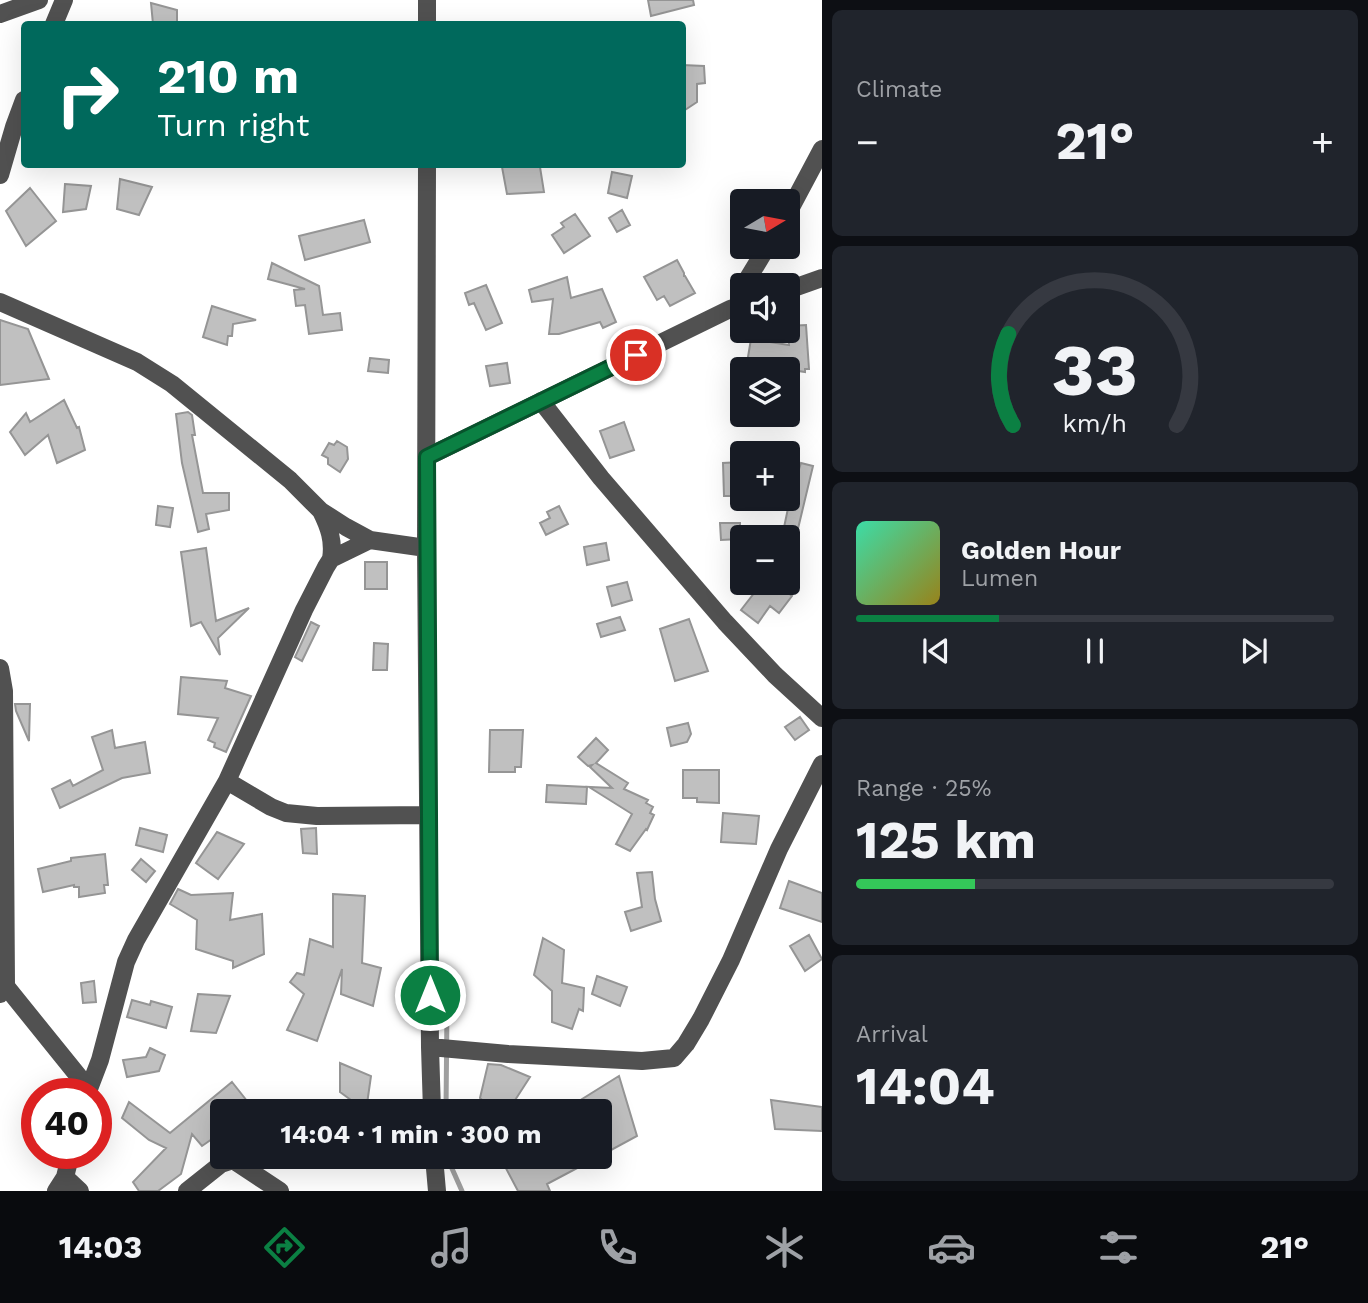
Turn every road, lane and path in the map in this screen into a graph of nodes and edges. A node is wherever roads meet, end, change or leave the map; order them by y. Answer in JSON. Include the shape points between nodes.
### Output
{"nodes":[{"id":1,"x":39,"y":0,"type":"edge"},
{"id":2,"x":64,"y":0,"type":"edge"},
{"id":3,"x":427,"y":0,"type":"edge"},
{"id":4,"x":0,"y":15,"type":"edge"},
{"id":5,"x":55,"y":21,"type":"edge"},
{"id":6,"x":427,"y":21,"type":"edge"},
{"id":7,"x":21,"y":108,"type":"edge"},
{"id":8,"x":822,"y":149,"type":"edge"},
{"id":9,"x":427,"y":168,"type":"edge"},
{"id":10,"x":0,"y":175,"type":"edge"},
{"id":11,"x":800,"y":190,"type":"edge"},
{"id":12,"x":822,"y":278,"type":"edge"},
{"id":13,"x":800,"y":285,"type":"edge"},
{"id":14,"x":0,"y":302,"type":"edge"},
{"id":15,"x":730,"y":310,"type":"edge"},
{"id":16,"x":541,"y":401,"type":"junction"},
{"id":17,"x":427,"y":457,"type":"junction"},
{"id":18,"x":321,"y":511,"type":"junction"},
{"id":19,"x":370,"y":540,"type":"junction"},
{"id":20,"x":426,"y":548,"type":"junction"},
{"id":21,"x":331,"y":559,"type":"junction"},
{"id":22,"x":0,"y":668,"type":"edge"},
{"id":23,"x":822,"y":718,"type":"edge"},
{"id":24,"x":822,"y":765,"type":"edge"},
{"id":25,"x":227,"y":781,"type":"junction"},
{"id":26,"x":428,"y":815,"type":"junction"},
{"id":27,"x":2,"y":986,"type":"edge"},
{"id":28,"x":430,"y":1046,"type":"junction"},
{"id":29,"x":76,"y":1078,"type":"edge"},
{"id":30,"x":92,"y":1078,"type":"edge"},
{"id":31,"x":432,"y":1099,"type":"edge"},
{"id":32,"x":435,"y":1169,"type":"edge"},
{"id":33,"x":60,"y":1184,"type":"edge"},
{"id":34,"x":80,"y":1191,"type":"edge"},
{"id":35,"x":187,"y":1191,"type":"edge"},
{"id":36,"x":280,"y":1191,"type":"edge"},
{"id":37,"x":437,"y":1191,"type":"edge"}],
"edges":[{"from":1,"to":4,"type":"street"},
{"from":2,"to":5,"type":"street"},
{"from":3,"to":6,"type":"street"},
{"from":7,"to":10,"type":"street"},
{"from":8,"to":11,"type":"street"},
{"from":9,"to":17,"type":"street"},
{"from":12,"to":13,"type":"street"},
{"from":14,"to":18,"type":"street","via":[[137,362],[172,384]]},
{"from":15,"to":16,"type":"street"},
{"from":16,"to":17,"type":"street"},
{"from":16,"to":23,"type":"street","via":[[725,622]]},
{"from":17,"to":20,"type":"street"},
{"from":18,"to":19,"type":"street"},
{"from":18,"to":21,"type":"street","via":[[331,537]]},
{"from":19,"to":20,"type":"street"},
{"from":19,"to":21,"type":"street"},
{"from":20,"to":26,"type":"street"},
{"from":21,"to":25,"type":"street"},
{"from":22,"to":27,"type":"street","via":[[5,691]]},
{"from":24,"to":28,"type":"street","via":[[779,849],[732,960],[674,1058],[642,1061]]},
{"from":25,"to":26,"type":"street","via":[[286,813]]},
{"from":25,"to":30,"type":"street","via":[[149,913],[126,962]]},
{"from":26,"to":28,"type":"street"},
{"from":27,"to":29,"type":"street"},
{"from":28,"to":31,"type":"street"},
{"from":32,"to":37,"type":"street"},
{"from":33,"to":34,"type":"street"},
{"from":35,"to":36,"type":"street","via":[[233,1160]]}]}
